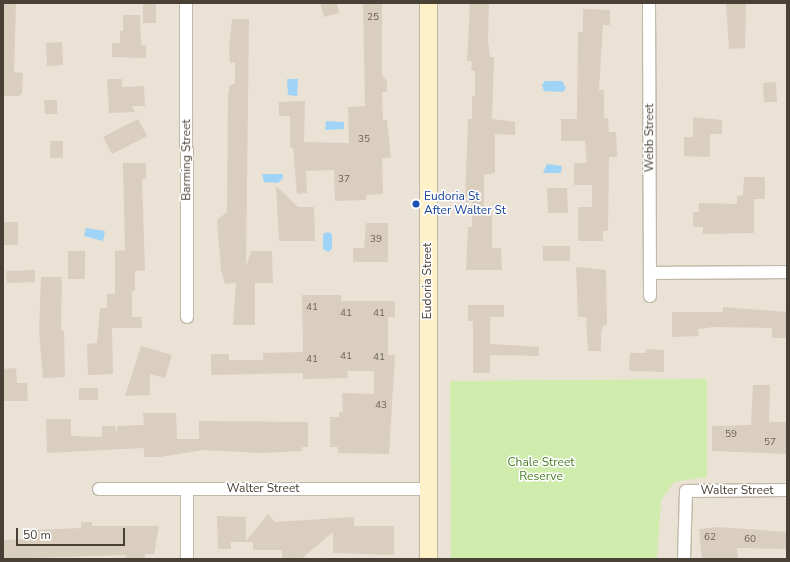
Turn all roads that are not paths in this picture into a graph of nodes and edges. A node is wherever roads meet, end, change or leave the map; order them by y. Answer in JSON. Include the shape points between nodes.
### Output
{"nodes":[{"id":1,"x":186,"y":3,"type":"edge"},
{"id":2,"x":428,"y":3,"type":"edge"},
{"id":3,"x":649,"y":3,"type":"edge"},
{"id":4,"x":787,"y":272,"type":"edge"},
{"id":5,"x":650,"y":273,"type":"junction"},
{"id":6,"x":650,"y":296,"type":"dead end"},
{"id":7,"x":187,"y":317,"type":"dead end"},
{"id":8,"x":428,"y":489,"type":"junction"},
{"id":9,"x":99,"y":490,"type":"dead end"},
{"id":10,"x":187,"y":490,"type":"junction"},
{"id":11,"x":787,"y":490,"type":"edge"},
{"id":12,"x":187,"y":559,"type":"edge"},
{"id":13,"x":428,"y":559,"type":"edge"},
{"id":14,"x":684,"y":559,"type":"edge"}],
"edges":[{"from":1,"to":7,"type":"street","name":"Barming Street"},
{"from":2,"to":8,"type":"main road","name":"Eudoria Street"},
{"from":3,"to":5,"type":"street","name":"Webb Street"},
{"from":4,"to":5,"type":"street"},
{"from":5,"to":6,"type":"street","name":"Webb Street"},
{"from":8,"to":10,"type":"street","name":"Walter Street"},
{"from":8,"to":13,"type":"main road","name":"Eudoria Street"},
{"from":9,"to":10,"type":"street","name":"Walter Street"},
{"from":10,"to":12,"type":"street"},
{"from":11,"to":14,"type":"street","name":"Walter Street","via":[[686,491]]}]}
